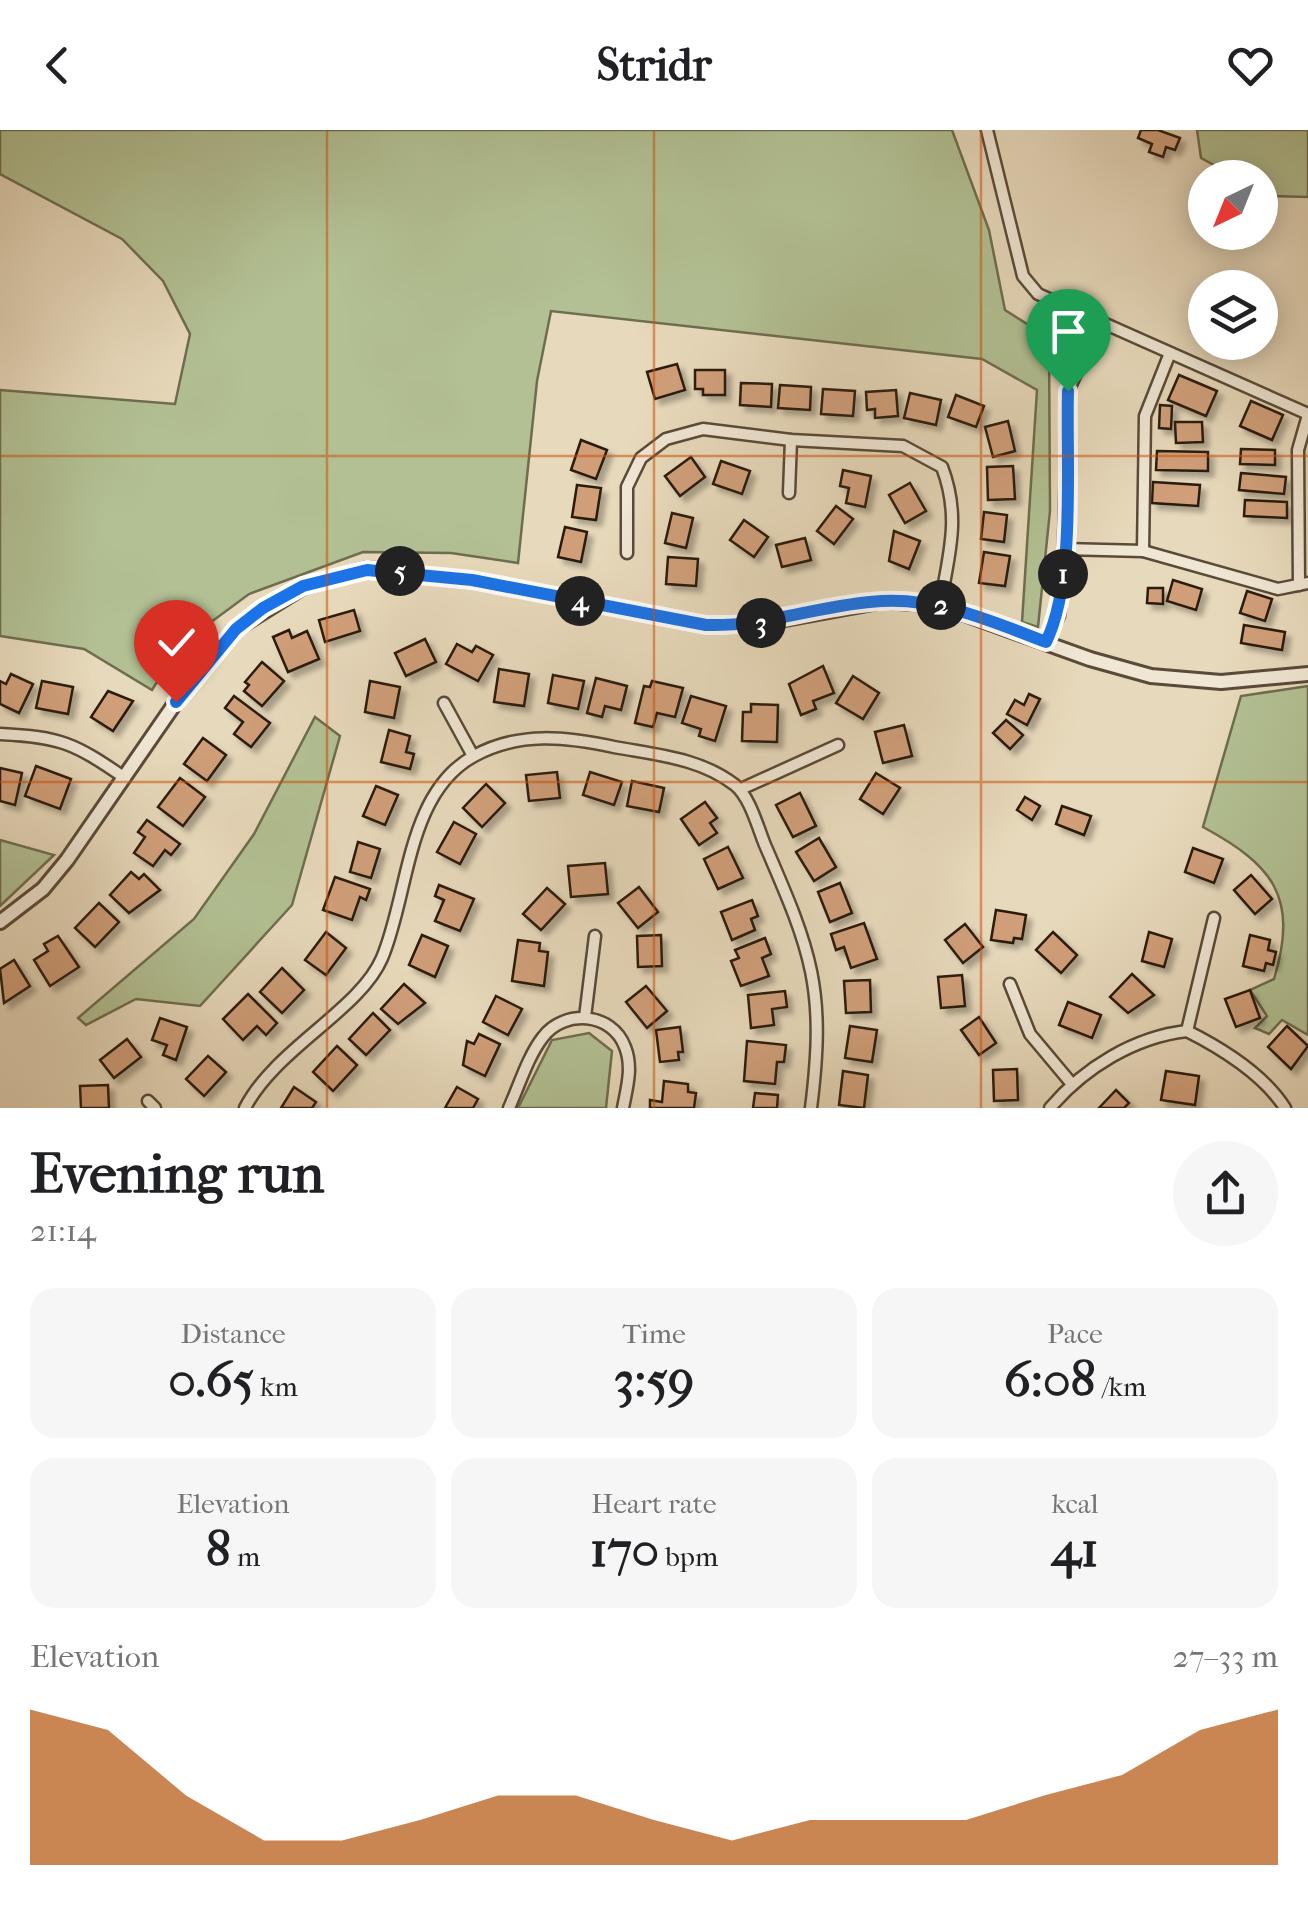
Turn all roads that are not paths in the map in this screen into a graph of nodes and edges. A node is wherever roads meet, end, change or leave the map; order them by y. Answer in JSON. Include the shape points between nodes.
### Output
{"nodes":[{"id":1,"x":987,"y":130,"type":"edge"},
{"id":2,"x":1100,"y":322,"type":"junction"},
{"id":3,"x":1170,"y":353,"type":"junction"},
{"id":4,"x":1308,"y":414,"type":"edge"},
{"id":5,"x":791,"y":440,"type":"junction"},
{"id":6,"x":790,"y":493,"type":"dead end"},
{"id":7,"x":1064,"y":548,"type":"junction"},
{"id":8,"x":1143,"y":551,"type":"junction"},
{"id":9,"x":627,"y":553,"type":"dead end"},
{"id":10,"x":1304,"y":584,"type":"edge"},
{"id":11,"x":940,"y":605,"type":"junction"},
{"id":12,"x":1046,"y":642,"type":"junction"},
{"id":13,"x":1308,"y":674,"type":"edge"},
{"id":14,"x":444,"y":703,"type":"dead end"},
{"id":15,"x":0,"y":734,"type":"edge"},
{"id":16,"x":838,"y":745,"type":"dead end"},
{"id":17,"x":473,"y":756,"type":"junction"},
{"id":18,"x":124,"y":778,"type":"junction"},
{"id":19,"x":740,"y":788,"type":"junction"},
{"id":20,"x":1214,"y":918,"type":"dead end"},
{"id":21,"x":0,"y":922,"type":"edge"},
{"id":22,"x":595,"y":936,"type":"dead end"},
{"id":23,"x":1010,"y":984,"type":"dead end"},
{"id":24,"x":585,"y":1017,"type":"junction"},
{"id":25,"x":1187,"y":1031,"type":"junction"},
{"id":26,"x":1071,"y":1084,"type":"junction"},
{"id":27,"x":245,"y":1108,"type":"edge"},
{"id":28,"x":509,"y":1108,"type":"edge"},
{"id":29,"x":623,"y":1108,"type":"edge"},
{"id":30,"x":811,"y":1108,"type":"edge"},
{"id":31,"x":1050,"y":1108,"type":"edge"},
{"id":32,"x":1285,"y":1108,"type":"edge"}],
"edges":[{"from":1,"to":2,"type":"street","via":[[1023,276],[1038,294]]},
{"from":2,"to":3,"type":"street"},
{"from":2,"to":7,"type":"street","via":[[1068,391]]},
{"from":3,"to":4,"type":"street"},
{"from":3,"to":8,"type":"street","via":[[1145,416]]},
{"from":4,"to":10,"type":"street","via":[[1298,450]]},
{"from":5,"to":6,"type":"street"},
{"from":5,"to":9,"type":"street","via":[[703,429],[666,440],[641,458],[627,487]]},
{"from":5,"to":11,"type":"street","via":[[903,446],[942,468],[954,498]]},
{"from":7,"to":8,"type":"street"},
{"from":7,"to":12,"type":"street","via":[[1059,616]]},
{"from":8,"to":10,"type":"street","via":[[1278,589]]},
{"from":11,"to":12,"type":"street"},
{"from":11,"to":18,"type":"street","via":[[884,601],[752,624],[706,625],[472,580],[367,570],[303,586],[236,629]]},
{"from":12,"to":13,"type":"street","via":[[1192,682]]},
{"from":14,"to":17,"type":"street"},
{"from":15,"to":18,"type":"street","via":[[54,737]]},
{"from":16,"to":19,"type":"street"},
{"from":17,"to":19,"type":"street","via":[[530,738],[564,737],[694,762]]},
{"from":17,"to":27,"type":"street","via":[[444,783],[422,822],[381,961],[275,1066]]},
{"from":18,"to":21,"type":"street","via":[[43,889]]},
{"from":19,"to":30,"type":"street","via":[[804,936],[818,992]]},
{"from":20,"to":25,"type":"street"},
{"from":22,"to":24,"type":"street"},
{"from":23,"to":26,"type":"street","via":[[1030,1034]]},
{"from":24,"to":28,"type":"street","via":[[562,1020],[542,1038]]},
{"from":24,"to":29,"type":"street","via":[[611,1026],[624,1044],[630,1069]]},
{"from":25,"to":26,"type":"street","via":[[1136,1043]]},
{"from":25,"to":32,"type":"street","via":[[1216,1046]]},
{"from":26,"to":31,"type":"street"}]}
